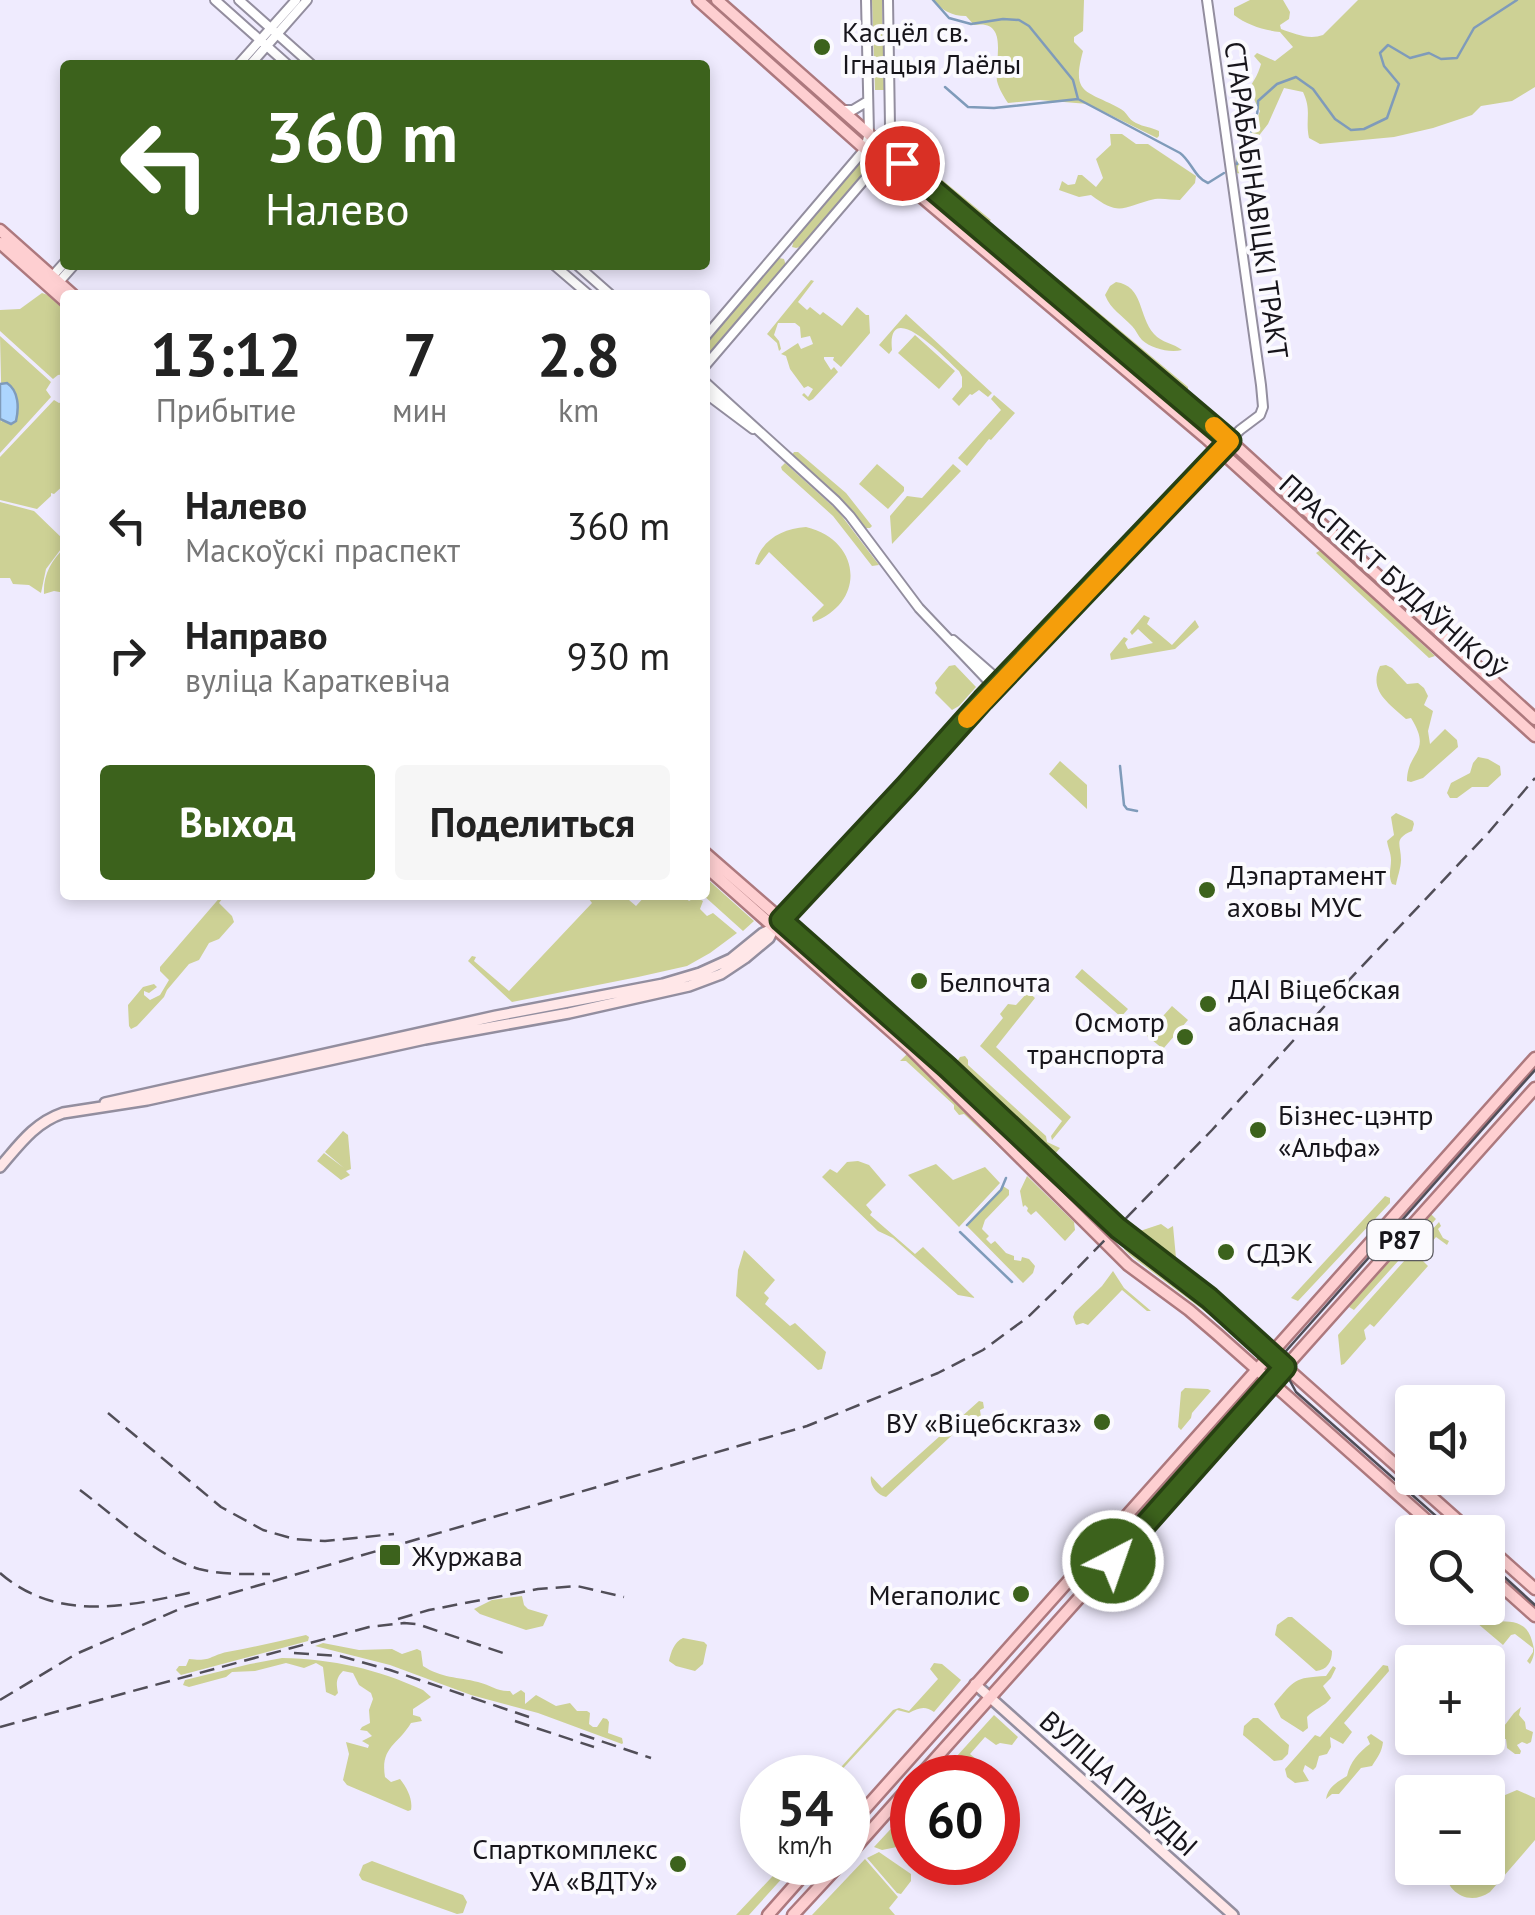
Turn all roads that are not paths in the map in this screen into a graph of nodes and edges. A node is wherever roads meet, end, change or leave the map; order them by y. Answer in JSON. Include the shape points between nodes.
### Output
{"nodes":[{"id":1,"x":215,"y":0,"type":"edge"},
{"id":2,"x":239,"y":0,"type":"edge"},
{"id":3,"x":296,"y":0,"type":"edge"},
{"id":4,"x":307,"y":0,"type":"edge"},
{"id":5,"x":698,"y":0,"type":"edge"},
{"id":6,"x":717,"y":0,"type":"edge"},
{"id":7,"x":866,"y":0,"type":"edge"},
{"id":8,"x":888,"y":0,"type":"edge"},
{"id":9,"x":1207,"y":0,"type":"edge"},
{"id":10,"x":274,"y":31,"type":"junction"},
{"id":11,"x":752,"y":31,"type":"junction"},
{"id":12,"x":743,"y":40,"type":"junction"},
{"id":13,"x":762,"y":40,"type":"junction"},
{"id":14,"x":263,"y":43,"type":"junction"},
{"id":15,"x":753,"y":50,"type":"junction"},
{"id":16,"x":244,"y":60,"type":"edge"},
{"id":17,"x":253,"y":60,"type":"edge"},
{"id":18,"x":282,"y":60,"type":"edge"},
{"id":19,"x":306,"y":60,"type":"edge"},
{"id":20,"x":868,"y":101,"type":"junction"},
{"id":21,"x":843,"y":110,"type":"junction"},
{"id":22,"x":869,"y":134,"type":"junction"},
{"id":23,"x":865,"y":149,"type":"junction"},
{"id":24,"x":886,"y":149,"type":"junction"},
{"id":25,"x":879,"y":161,"type":"junction"},
{"id":26,"x":0,"y":230,"type":"edge"},
{"id":27,"x":790,"y":239,"type":"junction"},
{"id":28,"x":0,"y":243,"type":"edge"},
{"id":29,"x":999,"y":245,"type":"junction"},
{"id":30,"x":804,"y":250,"type":"junction"},
{"id":31,"x":1009,"y":254,"type":"junction"},
{"id":32,"x":774,"y":258,"type":"junction"},
{"id":33,"x":996,"y":259,"type":"junction"},
{"id":34,"x":60,"y":269,"type":"edge"},
{"id":35,"x":788,"y":269,"type":"junction"},
{"id":36,"x":67,"y":270,"type":"edge"},
{"id":37,"x":560,"y":270,"type":"edge"},
{"id":38,"x":582,"y":270,"type":"edge"},
{"id":39,"x":52,"y":281,"type":"junction"},
{"id":40,"x":66,"y":290,"type":"edge"},
{"id":41,"x":582,"y":290,"type":"edge"},
{"id":42,"x":605,"y":290,"type":"edge"},
{"id":43,"x":60,"y":293,"type":"edge"},
{"id":44,"x":710,"y":331,"type":"edge"},
{"id":45,"x":710,"y":360,"type":"edge"},
{"id":46,"x":710,"y":386,"type":"edge"},
{"id":47,"x":710,"y":397,"type":"edge"},
{"id":48,"x":760,"y":433,"type":"junction"},
{"id":49,"x":1230,"y":441,"type":"junction"},
{"id":50,"x":1220,"y":451,"type":"junction"},
{"id":51,"x":1392,"y":588,"type":"junction"},
{"id":52,"x":1384,"y":598,"type":"junction"},
{"id":53,"x":1407,"y":601,"type":"junction"},
{"id":54,"x":1398,"y":612,"type":"junction"},
{"id":55,"x":998,"y":685,"type":"junction"},
{"id":56,"x":1519,"y":713,"type":"junction"},
{"id":57,"x":1533,"y":726,"type":"edge"},
{"id":58,"x":710,"y":859,"type":"edge"},
{"id":59,"x":710,"y":870,"type":"edge"},
{"id":60,"x":777,"y":924,"type":"junction"},
{"id":61,"x":1535,"y":1058,"type":"edge"},
{"id":62,"x":1535,"y":1088,"type":"edge"},
{"id":63,"x":992,"y":1120,"type":"junction"},
{"id":64,"x":0,"y":1168,"type":"edge"},
{"id":65,"x":1396,"y":1212,"type":"junction"},
{"id":66,"x":1412,"y":1226,"type":"junction"},
{"id":67,"x":1380,"y":1230,"type":"junction"},
{"id":68,"x":1135,"y":1243,"type":"junction"},
{"id":69,"x":1396,"y":1244,"type":"junction"},
{"id":70,"x":1114,"y":1252,"type":"junction"},
{"id":71,"x":1290,"y":1330,"type":"junction"},
{"id":72,"x":1244,"y":1331,"type":"junction"},
{"id":73,"x":1306,"y":1344,"type":"junction"},
{"id":74,"x":1236,"y":1351,"type":"junction"},
{"id":75,"x":1270,"y":1353,"type":"junction"},
{"id":76,"x":1285,"y":1367,"type":"junction"},
{"id":77,"x":1256,"y":1369,"type":"junction"},
{"id":78,"x":1271,"y":1382,"type":"junction"},
{"id":79,"x":1306,"y":1385,"type":"junction"},
{"id":80,"x":1236,"y":1391,"type":"junction"},
{"id":81,"x":1294,"y":1402,"type":"junction"},
{"id":82,"x":1253,"y":1403,"type":"junction"},
{"id":83,"x":1208,"y":1422,"type":"junction"},
{"id":84,"x":1223,"y":1436,"type":"junction"},
{"id":85,"x":1194,"y":1438,"type":"junction"},
{"id":86,"x":1210,"y":1451,"type":"junction"},
{"id":87,"x":1421,"y":1515,"type":"edge"},
{"id":88,"x":1452,"y":1515,"type":"edge"},
{"id":89,"x":1115,"y":1527,"type":"junction"},
{"id":90,"x":1103,"y":1540,"type":"junction"},
{"id":91,"x":1127,"y":1545,"type":"junction"},
{"id":92,"x":1113,"y":1561,"type":"junction"},
{"id":93,"x":1505,"y":1562,"type":"edge"},
{"id":94,"x":1505,"y":1589,"type":"edge"},
{"id":95,"x":1535,"y":1589,"type":"edge"},
{"id":96,"x":1535,"y":1616,"type":"edge"},
{"id":97,"x":975,"y":1684,"type":"junction"},
{"id":98,"x":990,"y":1697,"type":"junction"},
{"id":99,"x":912,"y":1755,"type":"edge"},
{"id":100,"x":937,"y":1755,"type":"edge"},
{"id":101,"x":890,"y":1780,"type":"edge"},
{"id":102,"x":870,"y":1803,"type":"edge"},
{"id":103,"x":890,"y":1808,"type":"edge"},
{"id":104,"x":870,"y":1831,"type":"edge"},
{"id":105,"x":795,"y":1885,"type":"edge"},
{"id":106,"x":821,"y":1885,"type":"edge"},
{"id":107,"x":768,"y":1915,"type":"edge"},
{"id":108,"x":794,"y":1915,"type":"edge"},
{"id":109,"x":1233,"y":1915,"type":"edge"}],
"edges":[{"from":1,"to":14,"type":"street"},
{"from":2,"to":10,"type":"street"},
{"from":3,"to":10,"type":"street"},
{"from":4,"to":10,"type":"street"},
{"from":5,"to":12,"type":"main road","name":"ПРАСПЕКТ БУДАЎНІКОЎ"},
{"from":6,"to":11,"type":"main road","name":"ПРАСПЕКТ БУДАЎНІКОЎ"},
{"from":7,"to":20,"type":"street"},
{"from":8,"to":24,"type":"street"},
{"from":9,"to":49,"type":"street","name":"СТАРАБАБІНАВІЦКІ ТРАКТ","via":[[1263,407]]},
{"from":10,"to":14,"type":"street"},
{"from":10,"to":19,"type":"street"},
{"from":11,"to":12,"type":"main road","via":[[751,40]]},
{"from":11,"to":13,"type":"main road","name":"ПРАСПЕКТ БУДАЎНІКОЎ"},
{"from":12,"to":15,"type":"main road","name":"ПРАСПЕКТ БУДАЎНІКОЎ"},
{"from":13,"to":15,"type":"main road","via":[[754,40]]},
{"from":13,"to":21,"type":"main road","name":"ПРАСПЕКТ БУДАЎНІКОЎ"},
{"from":14,"to":16,"type":"street"},
{"from":14,"to":17,"type":"street"},
{"from":14,"to":18,"type":"street"},
{"from":15,"to":23,"type":"main road","name":"ПРАСПЕКТ БУДАЎНІКОЎ"},
{"from":20,"to":21,"type":"street"},
{"from":20,"to":22,"type":"street"},
{"from":21,"to":22,"type":"main road","name":"ПРАСПЕКТ БУДАЎНІКОЎ"},
{"from":22,"to":23,"type":"street"},
{"from":22,"to":24,"type":"main road","name":"ПРАСПЕКТ БУДАЎНІКОЎ"},
{"from":23,"to":24,"type":"street"},
{"from":23,"to":25,"type":"main road","name":"ПРАСПЕКТ БУДАЎНІКОЎ"},
{"from":23,"to":27,"type":"street"},
{"from":24,"to":25,"type":"street"},
{"from":24,"to":29,"type":"main road","name":"ПРАСПЕКТ БУДАЎНІКОЎ"},
{"from":25,"to":30,"type":"street"},
{"from":25,"to":33,"type":"main road","name":"ПРАСПЕКТ БУДАЎНІКОЎ"},
{"from":26,"to":39,"type":"main road"},
{"from":27,"to":30,"type":"street","via":[[792,250]]},
{"from":27,"to":32,"type":"street"},
{"from":28,"to":39,"type":"main road"},
{"from":29,"to":31,"type":"main road","name":"ПРАСПЕКТ БУДАЎНІКОЎ"},
{"from":29,"to":33,"type":"main road"},
{"from":30,"to":35,"type":"street"},
{"from":31,"to":33,"type":"main road"},
{"from":31,"to":49,"type":"main road","name":"ПРАСПЕКТ БУДАЎНІКОЎ"},
{"from":32,"to":35,"type":"street","via":[[786,255]]},
{"from":32,"to":44,"type":"street"},
{"from":33,"to":50,"type":"main road","name":"ПРАСПЕКТ БУДАЎНІКОЎ"},
{"from":34,"to":39,"type":"street"},
{"from":35,"to":45,"type":"street"},
{"from":36,"to":39,"type":"street"},
{"from":37,"to":41,"type":"street"},
{"from":38,"to":42,"type":"street"},
{"from":39,"to":40,"type":"main road"},
{"from":39,"to":43,"type":"main road"},
{"from":46,"to":48,"type":"street"},
{"from":47,"to":48,"type":"street"},
{"from":48,"to":55,"type":"street","via":[[850,516],[919,608]]},
{"from":49,"to":50,"type":"street"},
{"from":49,"to":51,"type":"main road","name":"ПРАСПЕКТ БУДАЎНІКОЎ"},
{"from":50,"to":52,"type":"main road","name":"ПРАСПЕКТ БУДАЎНІКОЎ"},
{"from":50,"to":55,"type":"street"},
{"from":51,"to":52,"type":"main road","via":[[1394,597]]},
{"from":51,"to":53,"type":"main road","name":"ПРАСПЕКТ БУДАЎНІКОЎ"},
{"from":52,"to":54,"type":"main road","name":"ПРАСПЕКТ БУДАЎНІКОЎ"},
{"from":53,"to":54,"type":"main road","via":[[1398,601]]},
{"from":53,"to":56,"type":"main road","name":"ПРАСПЕКТ БУДАЎНІКОЎ"},
{"from":54,"to":56,"type":"main road","name":"ПРАСПЕКТ БУДАЎНІКОЎ"},
{"from":55,"to":60,"type":"street"},
{"from":56,"to":57,"type":"main road","name":"ПРАСПЕКТ БУДАЎНІКОЎ"},
{"from":58,"to":60,"type":"main road"},
{"from":59,"to":60,"type":"main road"},
{"from":60,"to":63,"type":"main road"},
{"from":60,"to":64,"type":"main road","via":[[732,959],[664,984],[51,1117]]},
{"from":61,"to":65,"type":"main road","number":"Р87"},
{"from":62,"to":66,"type":"main road","number":"Р87"},
{"from":63,"to":68,"type":"main road"},
{"from":63,"to":70,"type":"main road"},
{"from":65,"to":66,"type":"main road","via":[[1398,1227]]},
{"from":65,"to":67,"type":"main road","number":"Р87"},
{"from":66,"to":69,"type":"main road","number":"Р87"},
{"from":67,"to":69,"type":"main road","via":[[1395,1231]]},
{"from":67,"to":71,"type":"main road","number":"Р87"},
{"from":68,"to":70,"type":"main road","via":[[1120,1243]]},
{"from":68,"to":72,"type":"main road"},
{"from":69,"to":73,"type":"main road","number":"Р87"},
{"from":70,"to":74,"type":"main road"},
{"from":71,"to":72,"type":"main road","via":[[1268,1339]]},
{"from":71,"to":75,"type":"main road","number":"Р87"},
{"from":72,"to":75,"type":"main road"},
{"from":73,"to":76,"type":"main road","number":"Р87"},
{"from":73,"to":79,"type":"main road","via":[[1297,1365]]},
{"from":74,"to":77,"type":"main road"},
{"from":74,"to":80,"type":"main road","via":[[1244,1369]]},
{"from":75,"to":76,"type":"main road"},
{"from":75,"to":77,"type":"main road","number":"Р87"},
{"from":76,"to":78,"type":"main road","number":"Р87"},
{"from":76,"to":79,"type":"main road"},
{"from":77,"to":78,"type":"main road"},
{"from":77,"to":80,"type":"main road"},
{"from":78,"to":81,"type":"main road"},
{"from":78,"to":82,"type":"main road"},
{"from":79,"to":88,"type":"main road"},
{"from":80,"to":83,"type":"main road"},
{"from":81,"to":82,"type":"main road","via":[[1275,1392]]},
{"from":81,"to":87,"type":"main road"},
{"from":82,"to":84,"type":"main road"},
{"from":83,"to":84,"type":"main road","via":[[1210,1436]]},
{"from":83,"to":85,"type":"main road"},
{"from":84,"to":86,"type":"main road"},
{"from":85,"to":86,"type":"main road","via":[[1208,1438]]},
{"from":85,"to":89,"type":"main road"},
{"from":86,"to":91,"type":"main road"},
{"from":89,"to":90,"type":"main road"},
{"from":89,"to":91,"type":"main road","via":[[1116,1540]]},
{"from":90,"to":91,"type":"main road"},
{"from":90,"to":92,"type":"main road","via":[[1114,1550]]},
{"from":90,"to":97,"type":"main road"},
{"from":91,"to":92,"type":"main road"},
{"from":92,"to":98,"type":"main road"},
{"from":93,"to":95,"type":"main road"},
{"from":94,"to":96,"type":"main road"},
{"from":97,"to":98,"type":"main road","name":"ВУЛІЦА ПРАЎДЫ"},
{"from":97,"to":99,"type":"main road"},
{"from":98,"to":100,"type":"main road"},
{"from":98,"to":109,"type":"main road","name":"ВУЛІЦА ПРАЎДЫ"},
{"from":101,"to":102,"type":"main road"},
{"from":103,"to":104,"type":"main road"},
{"from":105,"to":107,"type":"main road"},
{"from":106,"to":108,"type":"main road"}]}
